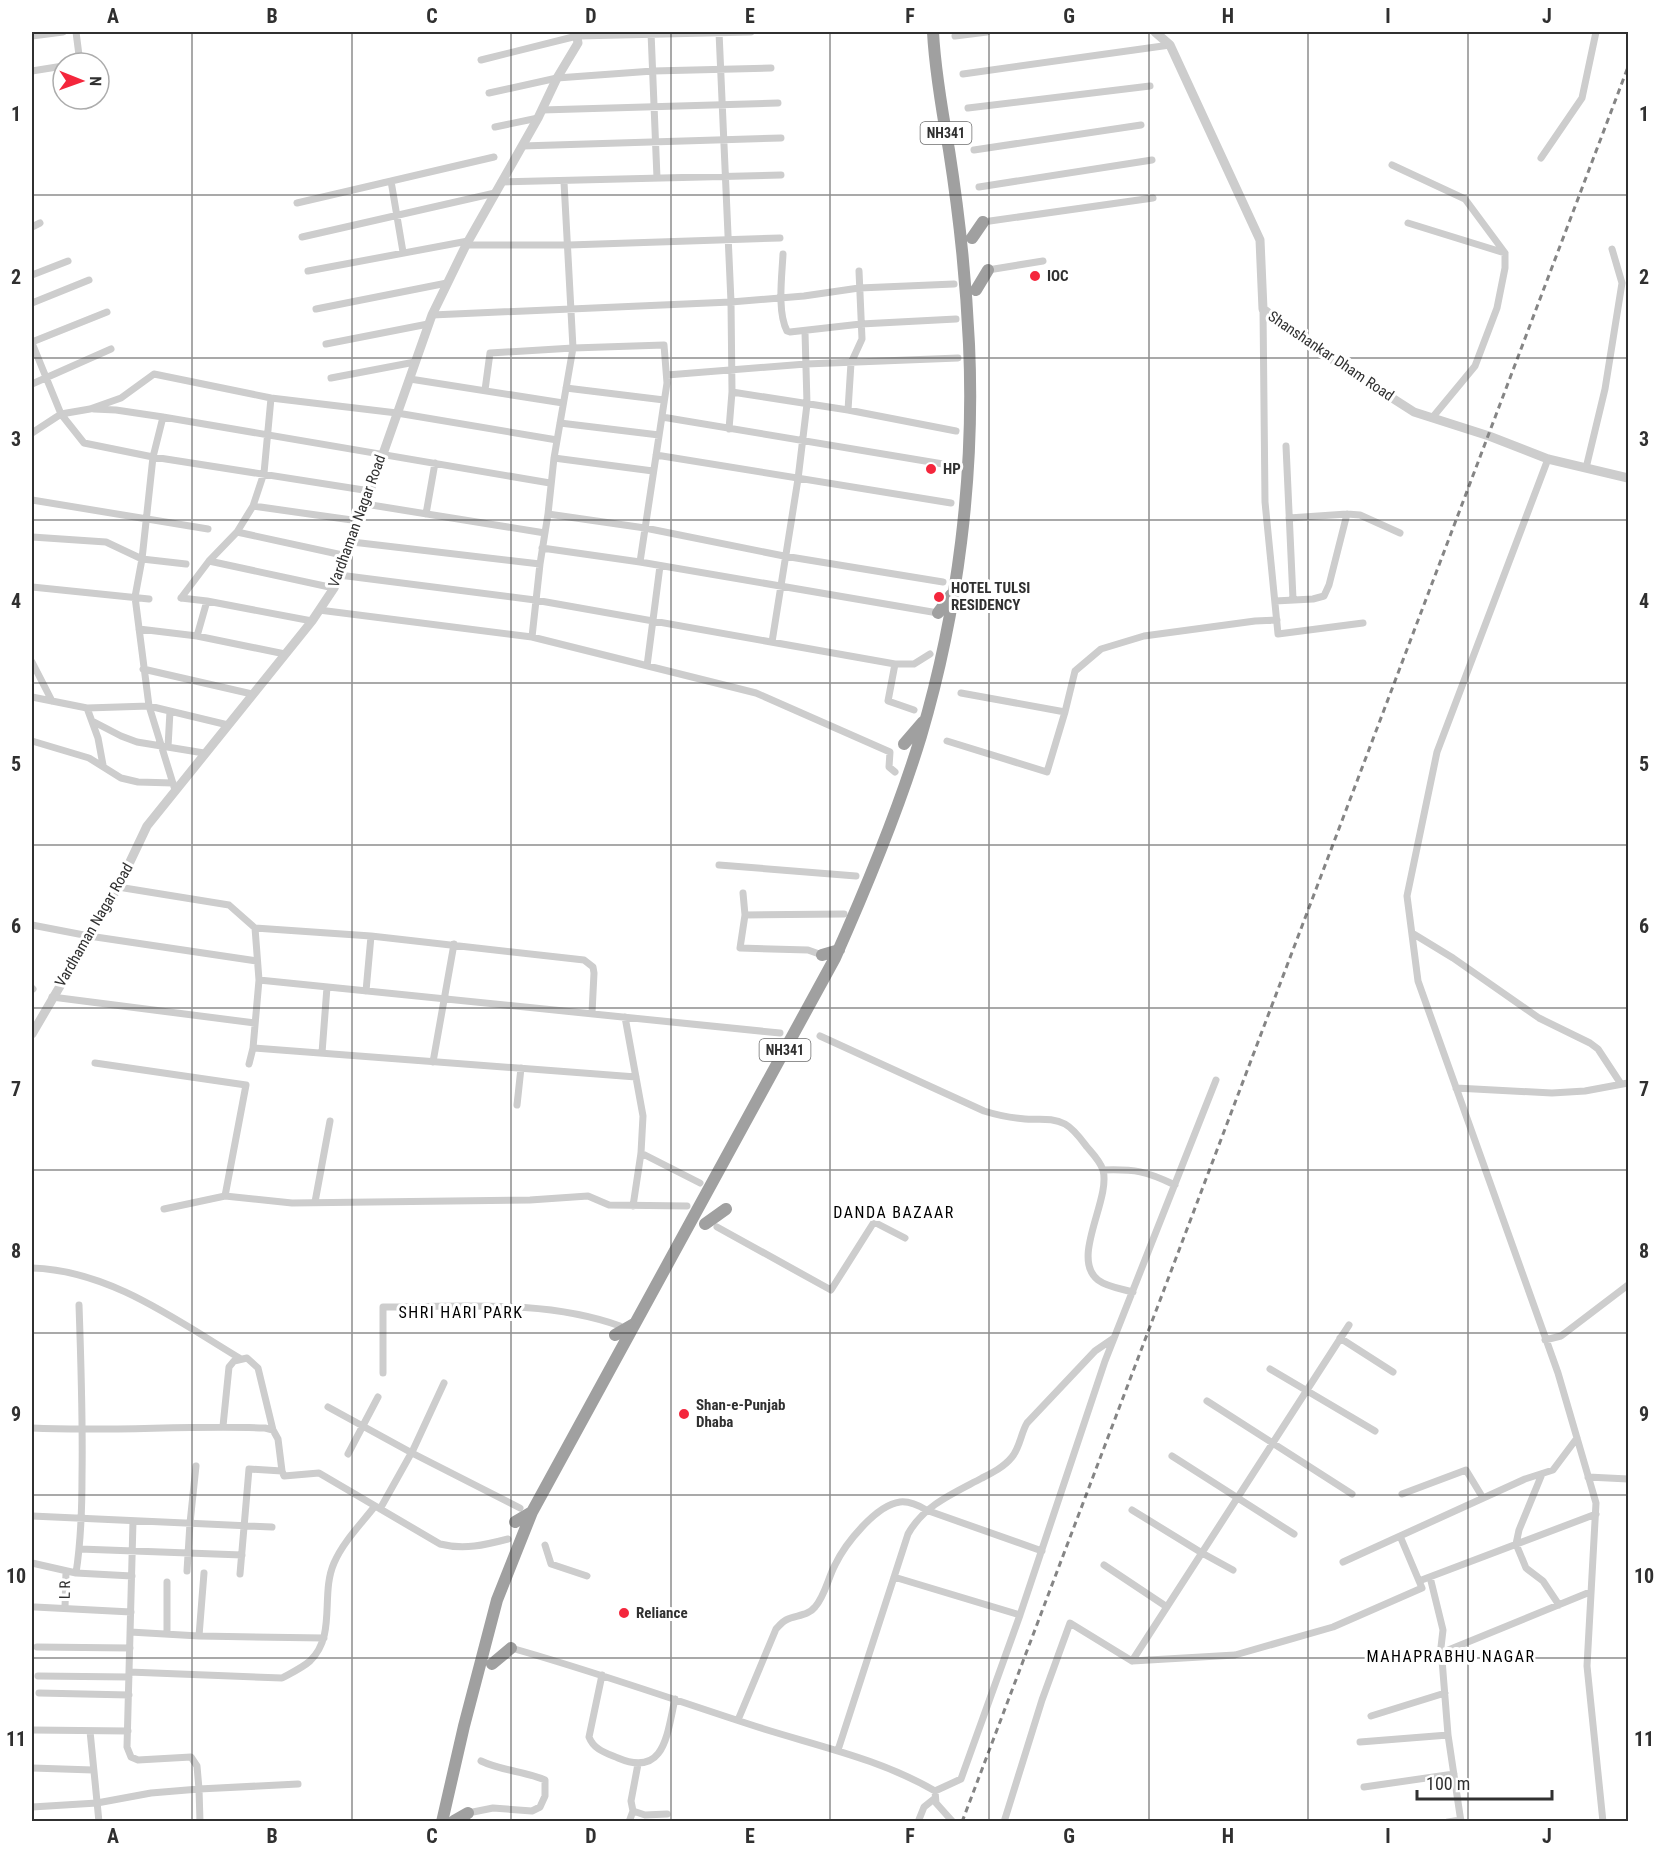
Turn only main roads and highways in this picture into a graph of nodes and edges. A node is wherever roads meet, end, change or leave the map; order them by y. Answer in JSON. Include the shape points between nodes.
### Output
{"nodes":[{"id":1,"x":933,"y":32,"type":"edge"},
{"id":2,"x":983,"y":222,"type":"road end"},
{"id":3,"x":966,"y":236,"type":"junction"},
{"id":4,"x":988,"y":270,"type":"road end"},
{"id":5,"x":976,"y":290,"type":"dead end"},
{"id":6,"x":954,"y":589,"type":"junction"},
{"id":7,"x":938,"y":614,"type":"road end"},
{"id":8,"x":925,"y":720,"type":"junction"},
{"id":9,"x":904,"y":744,"type":"dead end"},
{"id":10,"x":839,"y":950,"type":"junction"},
{"id":11,"x":822,"y":955,"type":"road end"},
{"id":12,"x":704,"y":1199,"type":"junction"},
{"id":13,"x":687,"y":1206,"type":"road end"},
{"id":14,"x":726,"y":1209,"type":"dead end"},
{"id":15,"x":711,"y":1225,"type":"road end"},
{"id":16,"x":636,"y":1323,"type":"junction"},
{"id":17,"x":617,"y":1331,"type":"road end"},
{"id":18,"x":526,"y":1510,"type":"junction"},
{"id":19,"x":515,"y":1522,"type":"dead end"},
{"id":20,"x":512,"y":1648,"type":"road end"},
{"id":21,"x":492,"y":1664,"type":"dead end"},
{"id":22,"x":468,"y":1813,"type":"road end"},
{"id":23,"x":442,"y":1821,"type":"edge"},
{"id":24,"x":454,"y":1821,"type":"edge"}],
"edges":[{"from":1,"to":3,"type":"highway","number":"NH341","via":[[942,115]]},
{"from":2,"to":3,"type":"highway"},
{"from":3,"to":6,"type":"highway","number":"NH341","via":[[970,422],[967,485]]},
{"from":4,"to":5,"type":"highway"},
{"from":6,"to":7,"type":"highway","number":"NH341"},
{"from":6,"to":8,"type":"highway","number":"NH341"},
{"from":8,"to":9,"type":"highway","number":"NH341"},
{"from":8,"to":10,"type":"highway","number":"NH341","via":[[894,816]]},
{"from":10,"to":11,"type":"highway"},
{"from":10,"to":12,"type":"highway","number":"NH341"},
{"from":12,"to":13,"type":"highway"},
{"from":12,"to":16,"type":"highway","number":"NH341"},
{"from":14,"to":15,"type":"highway"},
{"from":16,"to":17,"type":"highway"},
{"from":16,"to":18,"type":"highway","number":"NH341"},
{"from":18,"to":19,"type":"highway"},
{"from":18,"to":23,"type":"highway","number":"NH341","via":[[497,1600]]},
{"from":20,"to":21,"type":"highway"},
{"from":22,"to":24,"type":"highway"}]}
